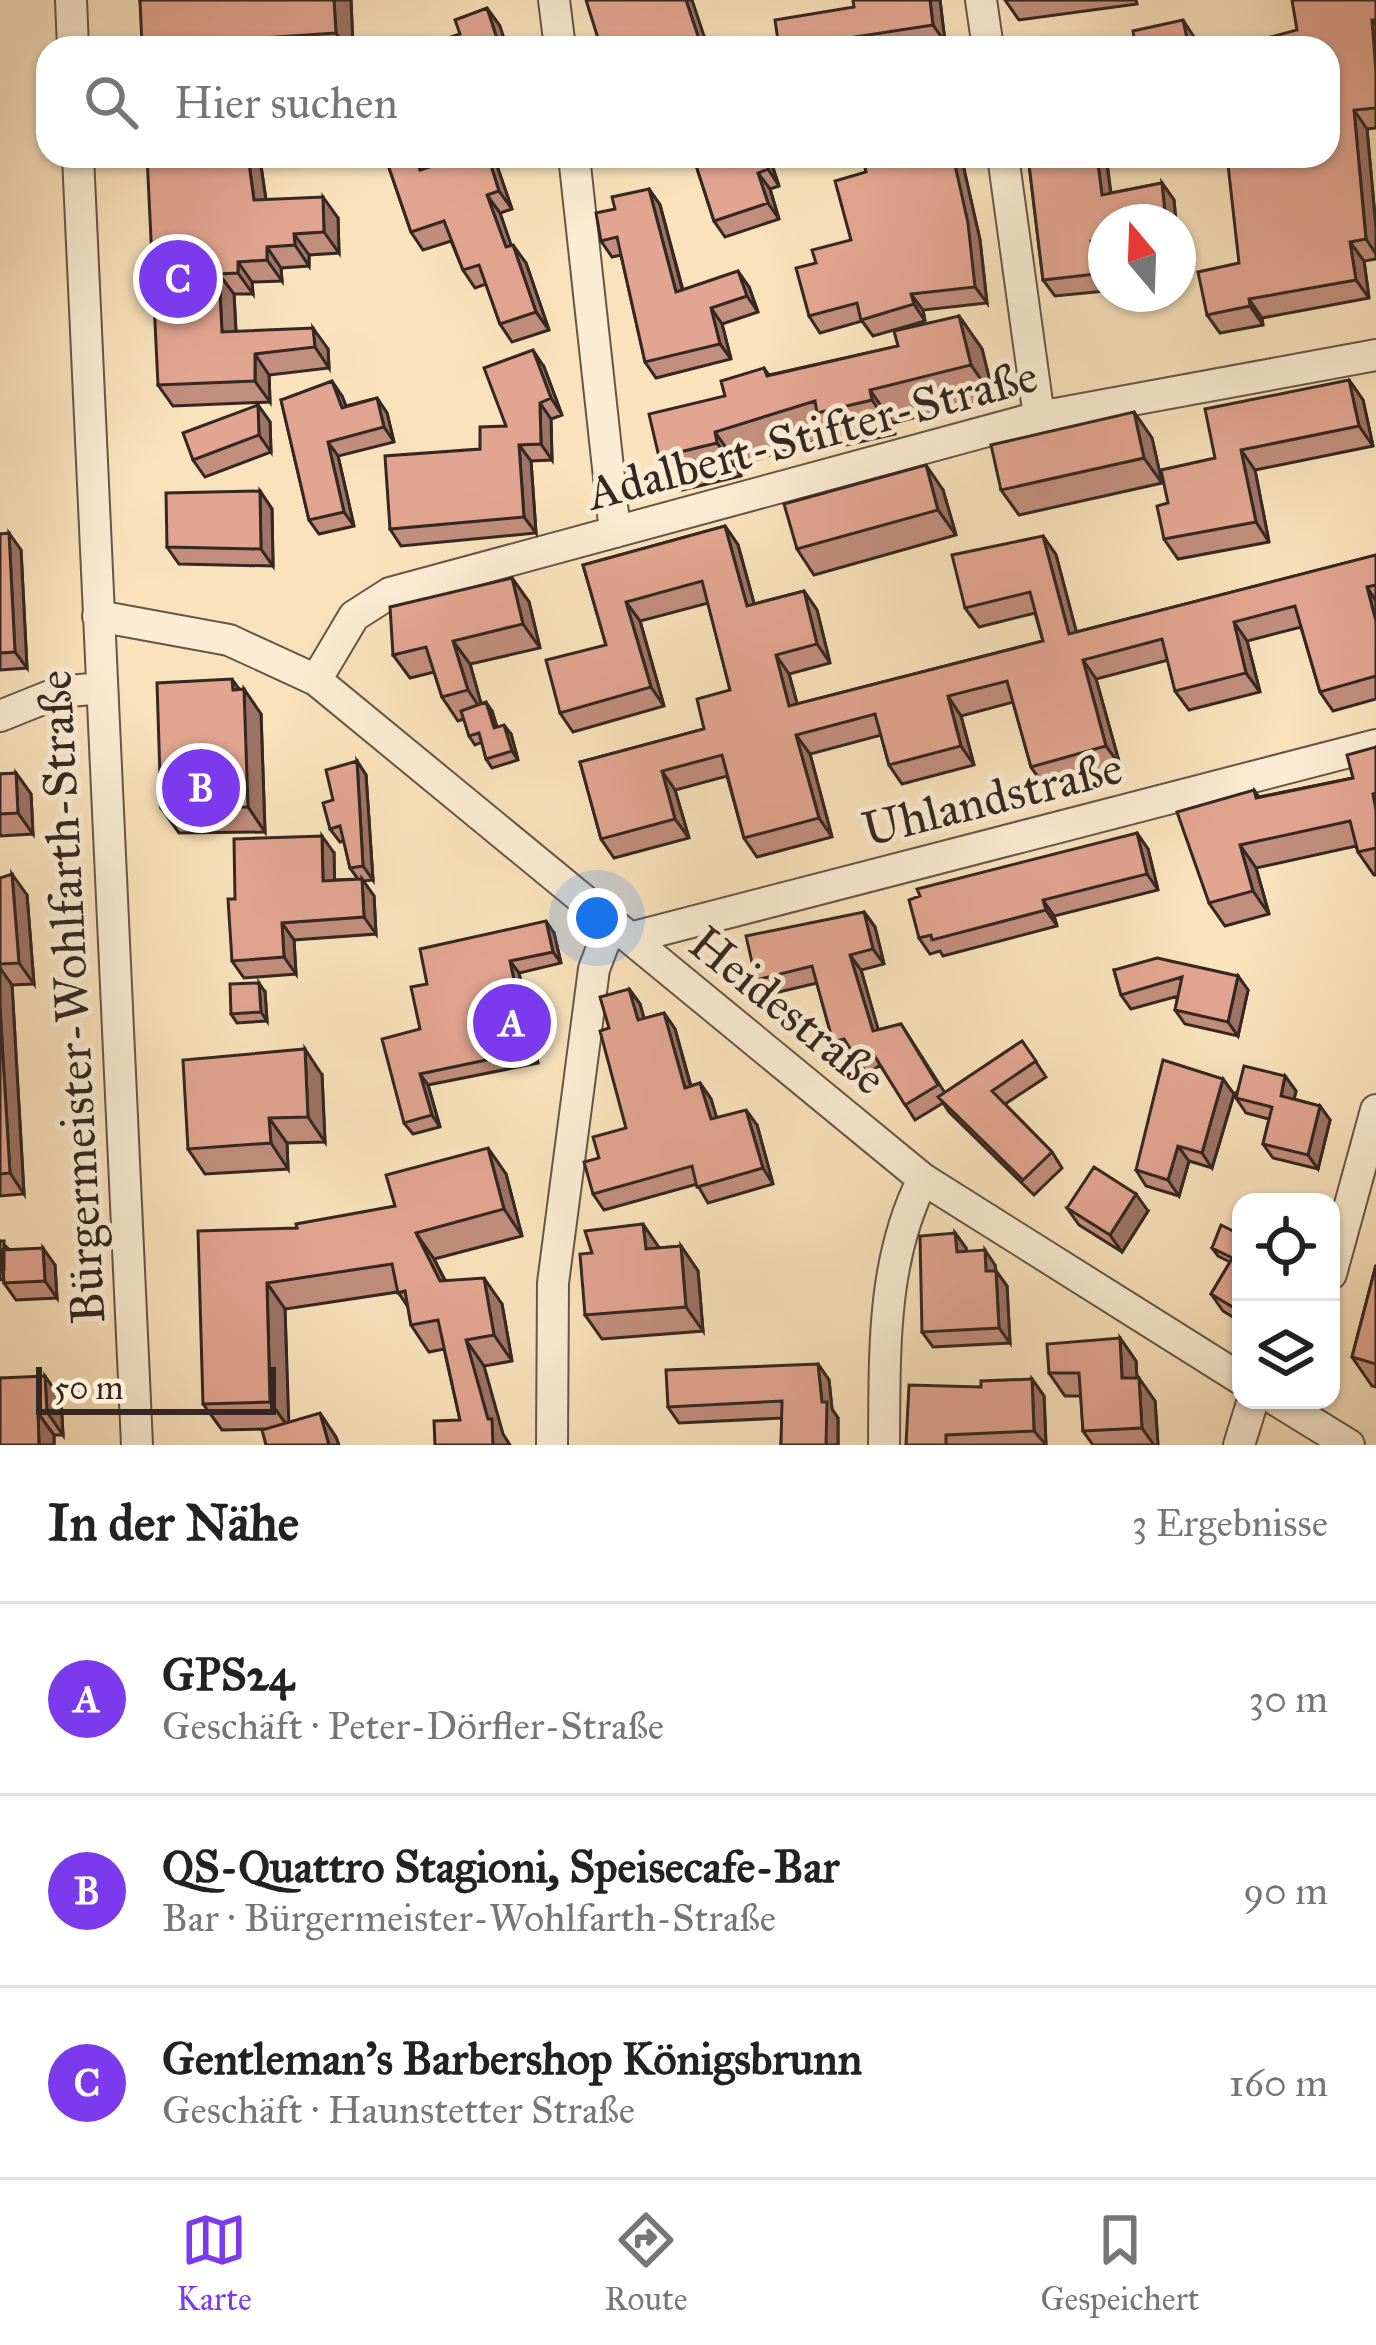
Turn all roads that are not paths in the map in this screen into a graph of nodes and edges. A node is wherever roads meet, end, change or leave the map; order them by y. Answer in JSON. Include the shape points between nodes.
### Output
{"nodes":[{"id":1,"x":71,"y":0,"type":"edge"},
{"id":2,"x":554,"y":0,"type":"edge"},
{"id":3,"x":981,"y":0,"type":"edge"},
{"id":4,"x":72,"y":36,"type":"edge"},
{"id":5,"x":558,"y":36,"type":"edge"},
{"id":6,"x":986,"y":36,"type":"edge"},
{"id":7,"x":79,"y":168,"type":"edge"},
{"id":8,"x":575,"y":168,"type":"edge"},
{"id":9,"x":1005,"y":168,"type":"edge"},
{"id":10,"x":1376,"y":355,"type":"edge"},
{"id":11,"x":1039,"y":417,"type":"junction"},
{"id":12,"x":615,"y":532,"type":"junction"},
{"id":13,"x":98,"y":616,"type":"junction"},
{"id":14,"x":316,"y":680,"type":"junction"},
{"id":15,"x":100,"y":688,"type":"junction"},
{"id":16,"x":0,"y":716,"type":"edge"},
{"id":17,"x":1376,"y":745,"type":"edge"},
{"id":18,"x":620,"y":931,"type":"junction"},
{"id":19,"x":1376,"y":1110,"type":"edge"},
{"id":20,"x":923,"y":1179,"type":"junction"},
{"id":21,"x":1340,"y":1241,"type":"edge"},
{"id":22,"x":1232,"y":1373,"type":"edge"},
{"id":23,"x":1250,"y":1409,"type":"edge"},
{"id":24,"x":1297,"y":1409,"type":"edge"},
{"id":25,"x":137,"y":1445,"type":"edge"},
{"id":26,"x":552,"y":1445,"type":"edge"},
{"id":27,"x":884,"y":1445,"type":"edge"},
{"id":28,"x":1239,"y":1445,"type":"edge"},
{"id":29,"x":1348,"y":1445,"type":"edge"}],
"edges":[{"from":1,"to":4,"type":"street"},
{"from":2,"to":5,"type":"street"},
{"from":3,"to":6,"type":"street"},
{"from":7,"to":13,"type":"street","name":"Bürgermeister-Wohlfarth-Straße"},
{"from":8,"to":12,"type":"street"},
{"from":9,"to":11,"type":"street"},
{"from":10,"to":11,"type":"street","name":"Adalbert-Stifter-Straße"},
{"from":11,"to":12,"type":"street","name":"Adalbert-Stifter-Straße"},
{"from":12,"to":14,"type":"street","name":"Adalbert-Stifter-Straße","via":[[391,593],[354,616]]},
{"from":13,"to":14,"type":"street","name":"Heidestraße","via":[[229,640]]},
{"from":13,"to":15,"type":"street","name":"Bürgermeister-Wohlfarth-Straße"},
{"from":14,"to":18,"type":"street","name":"Heidestraße"},
{"from":15,"to":16,"type":"street","via":[[60,692]]},
{"from":15,"to":25,"type":"street","name":"Bürgermeister-Wohlfarth-Straße"},
{"from":17,"to":18,"type":"street","name":"Uhlandstraße"},
{"from":18,"to":20,"type":"street","name":"Heidestraße"},
{"from":18,"to":26,"type":"street","via":[[594,969],[553,1283]]},
{"from":19,"to":21,"type":"street"},
{"from":20,"to":22,"type":"street","name":"Heidestraße"},
{"from":20,"to":27,"type":"street","via":[[896,1247]]},
{"from":23,"to":28,"type":"street"},
{"from":24,"to":29,"type":"street"}]}
